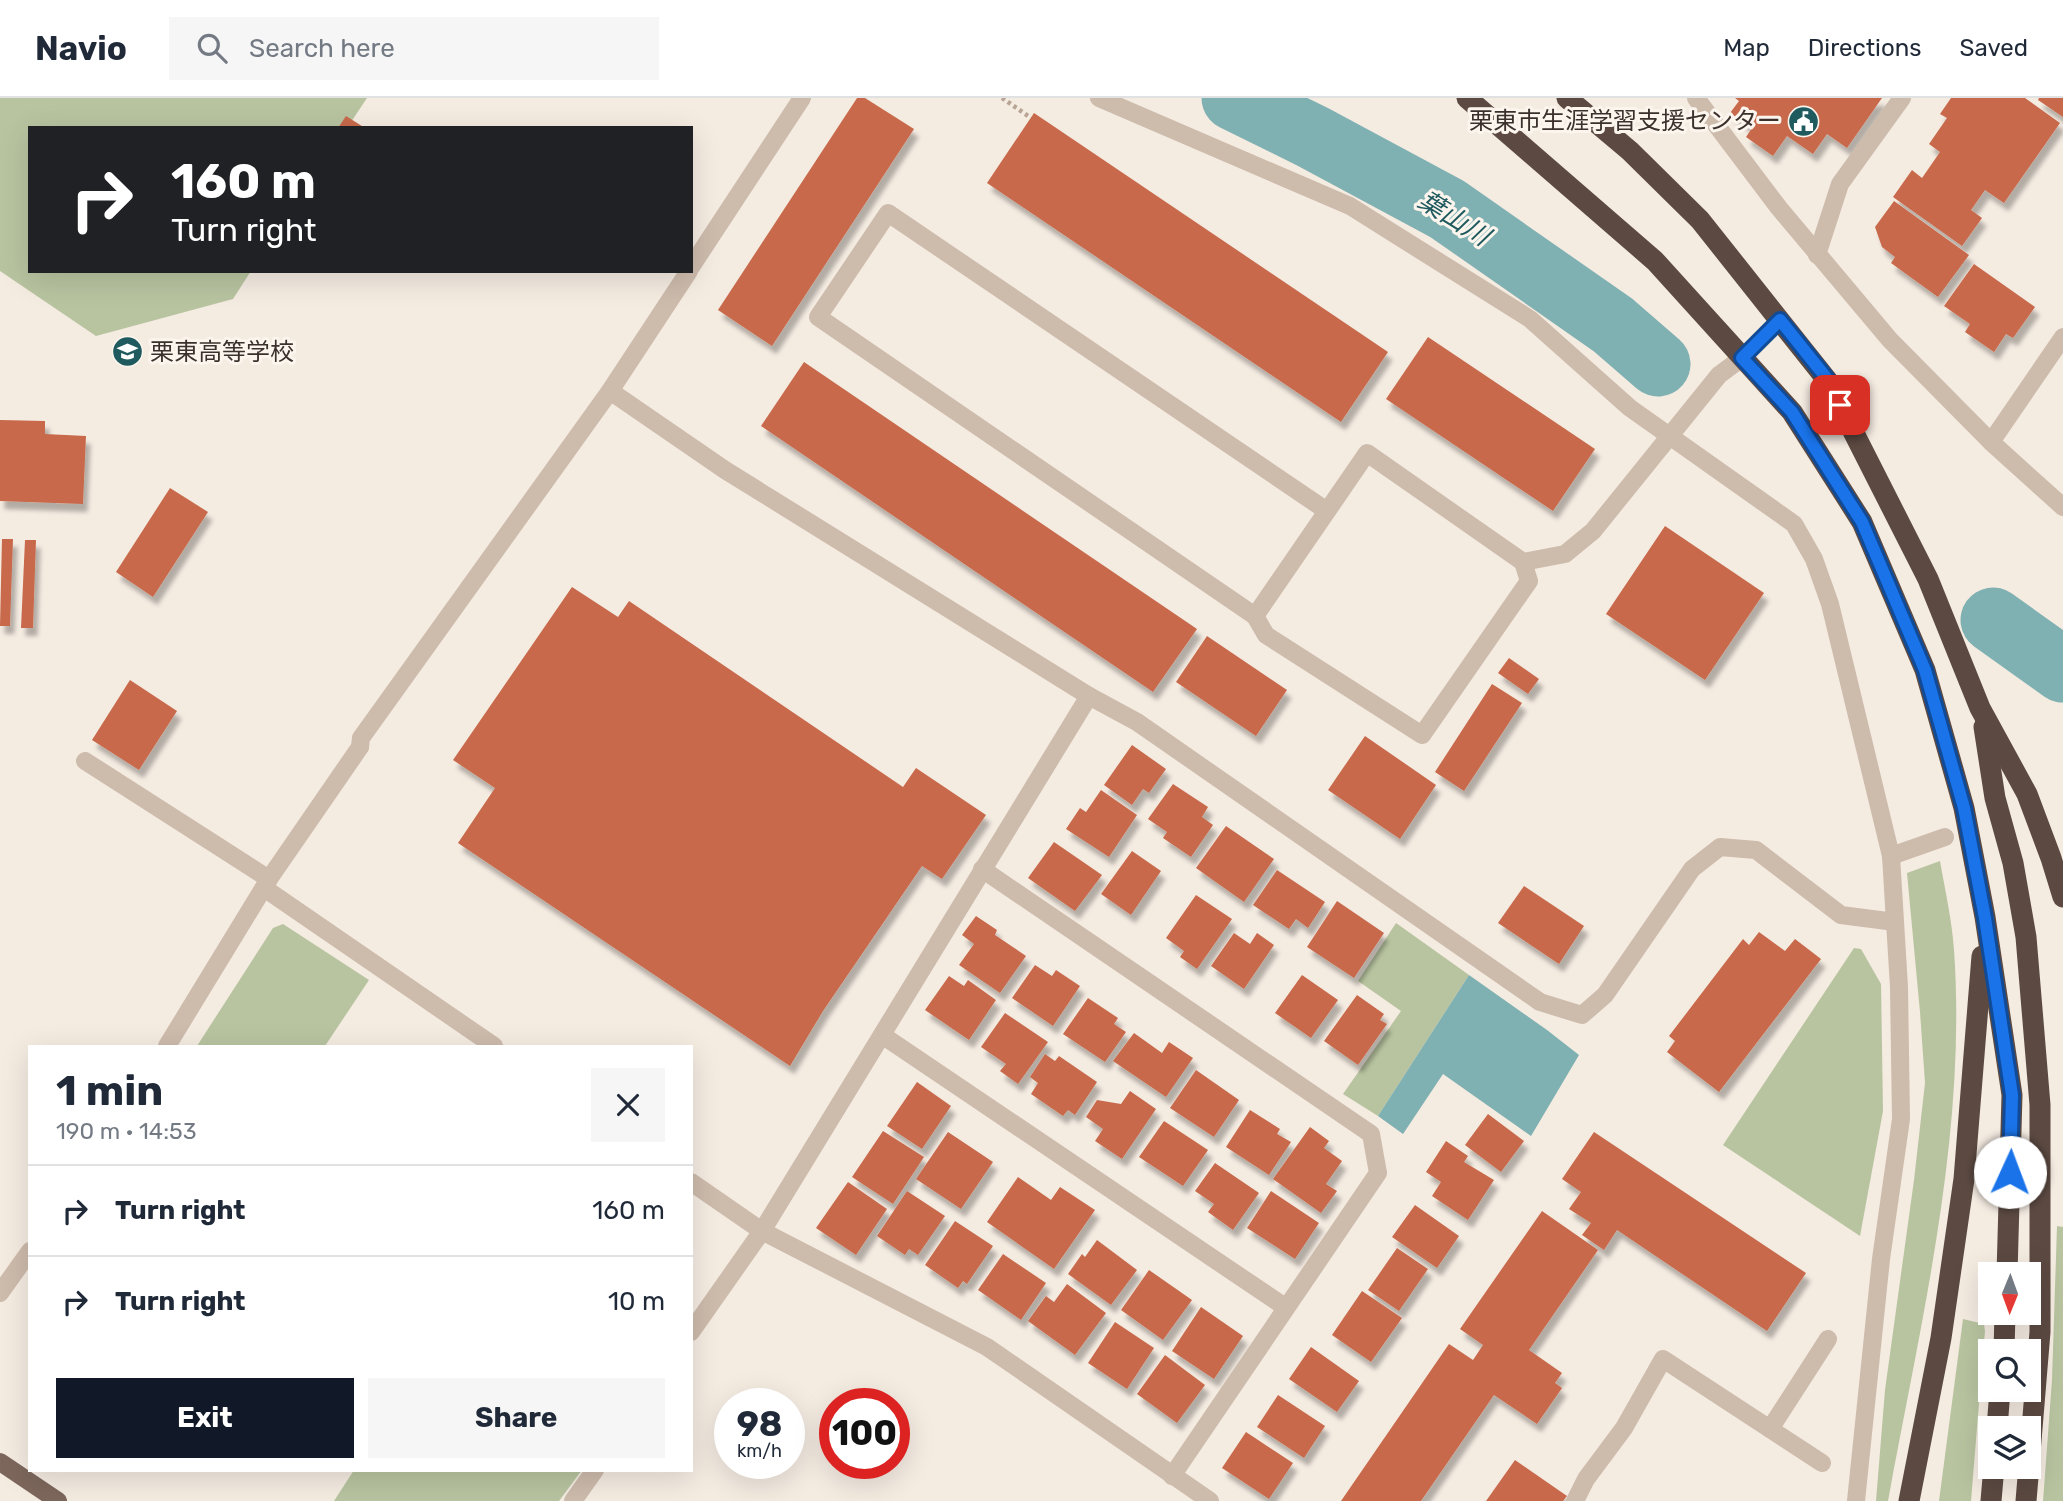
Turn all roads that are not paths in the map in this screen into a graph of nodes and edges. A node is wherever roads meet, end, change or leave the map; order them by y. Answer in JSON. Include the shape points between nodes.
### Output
{"nodes":[{"id":1,"x":802,"y":98,"type":"edge"},
{"id":2,"x":1099,"y":98,"type":"edge"},
{"id":3,"x":1466,"y":98,"type":"edge"},
{"id":4,"x":1567,"y":98,"type":"edge"},
{"id":5,"x":1696,"y":98,"type":"edge"},
{"id":6,"x":1902,"y":98,"type":"edge"},
{"id":7,"x":1817,"y":255,"type":"junction"},
{"id":8,"x":693,"y":264,"type":"edge"},
{"id":9,"x":687,"y":273,"type":"edge"},
{"id":10,"x":1780,"y":320,"type":"junction"},
{"id":11,"x":2063,"y":337,"type":"edge"},
{"id":12,"x":1742,"y":358,"type":"junction"},
{"id":13,"x":610,"y":391,"type":"junction"},
{"id":14,"x":1669,"y":437,"type":"junction"},
{"id":15,"x":1990,"y":442,"type":"junction"},
{"id":16,"x":2063,"y":507,"type":"edge"},
{"id":17,"x":1327,"y":511,"type":"junction"},
{"id":18,"x":1523,"y":562,"type":"junction"},
{"id":19,"x":1255,"y":616,"type":"junction"},
{"id":20,"x":1089,"y":696,"type":"junction"},
{"id":21,"x":1980,"y":708,"type":"junction"},
{"id":22,"x":85,"y":761,"type":"dead end"},
{"id":23,"x":1945,"y":837,"type":"dead end"},
{"id":24,"x":1891,"y":856,"type":"junction"},
{"id":25,"x":982,"y":869,"type":"junction"},
{"id":26,"x":267,"y":884,"type":"junction"},
{"id":27,"x":2063,"y":897,"type":"edge"},
{"id":28,"x":1985,"y":918,"type":"junction"},
{"id":29,"x":1895,"y":922,"type":"junction"},
{"id":30,"x":882,"y":1035,"type":"junction"},
{"id":31,"x":168,"y":1045,"type":"edge"},
{"id":32,"x":493,"y":1045,"type":"edge"},
{"id":33,"x":693,"y":1183,"type":"edge"},
{"id":34,"x":762,"y":1231,"type":"junction"},
{"id":35,"x":28,"y":1254,"type":"edge"},
{"id":36,"x":2007,"y":1262,"type":"edge"},
{"id":37,"x":0,"y":1293,"type":"edge"},
{"id":38,"x":1285,"y":1307,"type":"junction"},
{"id":39,"x":693,"y":1329,"type":"edge"},
{"id":40,"x":1828,"y":1339,"type":"dead end"},
{"id":41,"x":1770,"y":1429,"type":"junction"},
{"id":42,"x":0,"y":1462,"type":"edge"},
{"id":43,"x":1822,"y":1463,"type":"dead end"},
{"id":44,"x":594,"y":1472,"type":"edge"},
{"id":45,"x":1172,"y":1476,"type":"junction"},
{"id":46,"x":1993,"y":1479,"type":"edge"},
{"id":47,"x":58,"y":1501,"type":"edge"},
{"id":48,"x":573,"y":1501,"type":"edge"},
{"id":49,"x":1210,"y":1501,"type":"edge"},
{"id":50,"x":1575,"y":1501,"type":"edge"},
{"id":51,"x":1856,"y":1501,"type":"edge"},
{"id":52,"x":1909,"y":1501,"type":"edge"},
{"id":53,"x":1991,"y":1501,"type":"edge"},
{"id":54,"x":2025,"y":1501,"type":"edge"}],
"edges":[{"from":1,"to":8,"type":"street"},
{"from":2,"to":14,"type":"street","via":[[1350,206],[1530,319]]},
{"from":3,"to":12,"type":"highway","via":[[1655,261]]},
{"from":4,"to":10,"type":"highway","via":[[1630,151],[1700,220]]},
{"from":5,"to":7,"type":"street"},
{"from":6,"to":7,"type":"street","via":[[1840,184]]},
{"from":7,"to":15,"type":"street","via":[[1890,340]]},
{"from":9,"to":13,"type":"street"},
{"from":10,"to":12,"type":"street"},
{"from":10,"to":21,"type":"highway","via":[[1828,380],[1928,579]]},
{"from":11,"to":15,"type":"street"},
{"from":12,"to":14,"type":"street","via":[[1719,375]]},
{"from":12,"to":28,"type":"highway","via":[[1792,412],[1862,522],[1925,670],[1964,808]]},
{"from":13,"to":20,"type":"street","via":[[725,470]]},
{"from":13,"to":26,"type":"street","via":[[361,738],[360,747]]},
{"from":14,"to":18,"type":"street","via":[[1592,531],[1565,554]]},
{"from":14,"to":24,"type":"street","via":[[1794,524],[1814,559],[1830,604]]},
{"from":15,"to":16,"type":"street"},
{"from":17,"to":18,"type":"street","via":[[1367,453]]},
{"from":17,"to":19,"type":"street"},
{"from":17,"to":19,"type":"street","via":[[888,213],[818,317]]},
{"from":18,"to":19,"type":"street","via":[[1529,581],[1422,735],[1266,635]]},
{"from":20,"to":25,"type":"street"},
{"from":20,"to":29,"type":"street","via":[[1136,722],[1540,1002],[1582,1015],[1605,995],[1692,869],[1720,847],[1756,850],[1841,915]]},
{"from":21,"to":27,"type":"highway","via":[[2026,794]]},
{"from":21,"to":54,"type":"highway","via":[[2026,937],[2040,1105],[2040,1332]]},
{"from":22,"to":26,"type":"street"},
{"from":23,"to":24,"type":"street"},
{"from":24,"to":29,"type":"street"},
{"from":25,"to":30,"type":"street"},
{"from":25,"to":38,"type":"street","via":[[1371,1134],[1378,1172]]},
{"from":26,"to":31,"type":"street"},
{"from":26,"to":32,"type":"street"},
{"from":28,"to":36,"type":"highway","via":[[2012,1095]]},
{"from":28,"to":52,"type":"highway","via":[[1964,1179],[1941,1338]]},
{"from":29,"to":51,"type":"street","via":[[1901,1118]]},
{"from":30,"to":34,"type":"street"},
{"from":30,"to":38,"type":"street"},
{"from":33,"to":34,"type":"street"},
{"from":34,"to":39,"type":"street"},
{"from":34,"to":45,"type":"street","via":[[987,1347]]},
{"from":35,"to":37,"type":"street"},
{"from":38,"to":45,"type":"street"},
{"from":40,"to":41,"type":"street"},
{"from":41,"to":43,"type":"street"},
{"from":41,"to":50,"type":"street","via":[[1663,1359]]},
{"from":42,"to":47,"type":"main road"},
{"from":44,"to":48,"type":"street"},
{"from":45,"to":49,"type":"street"},
{"from":46,"to":53,"type":"highway"}]}
